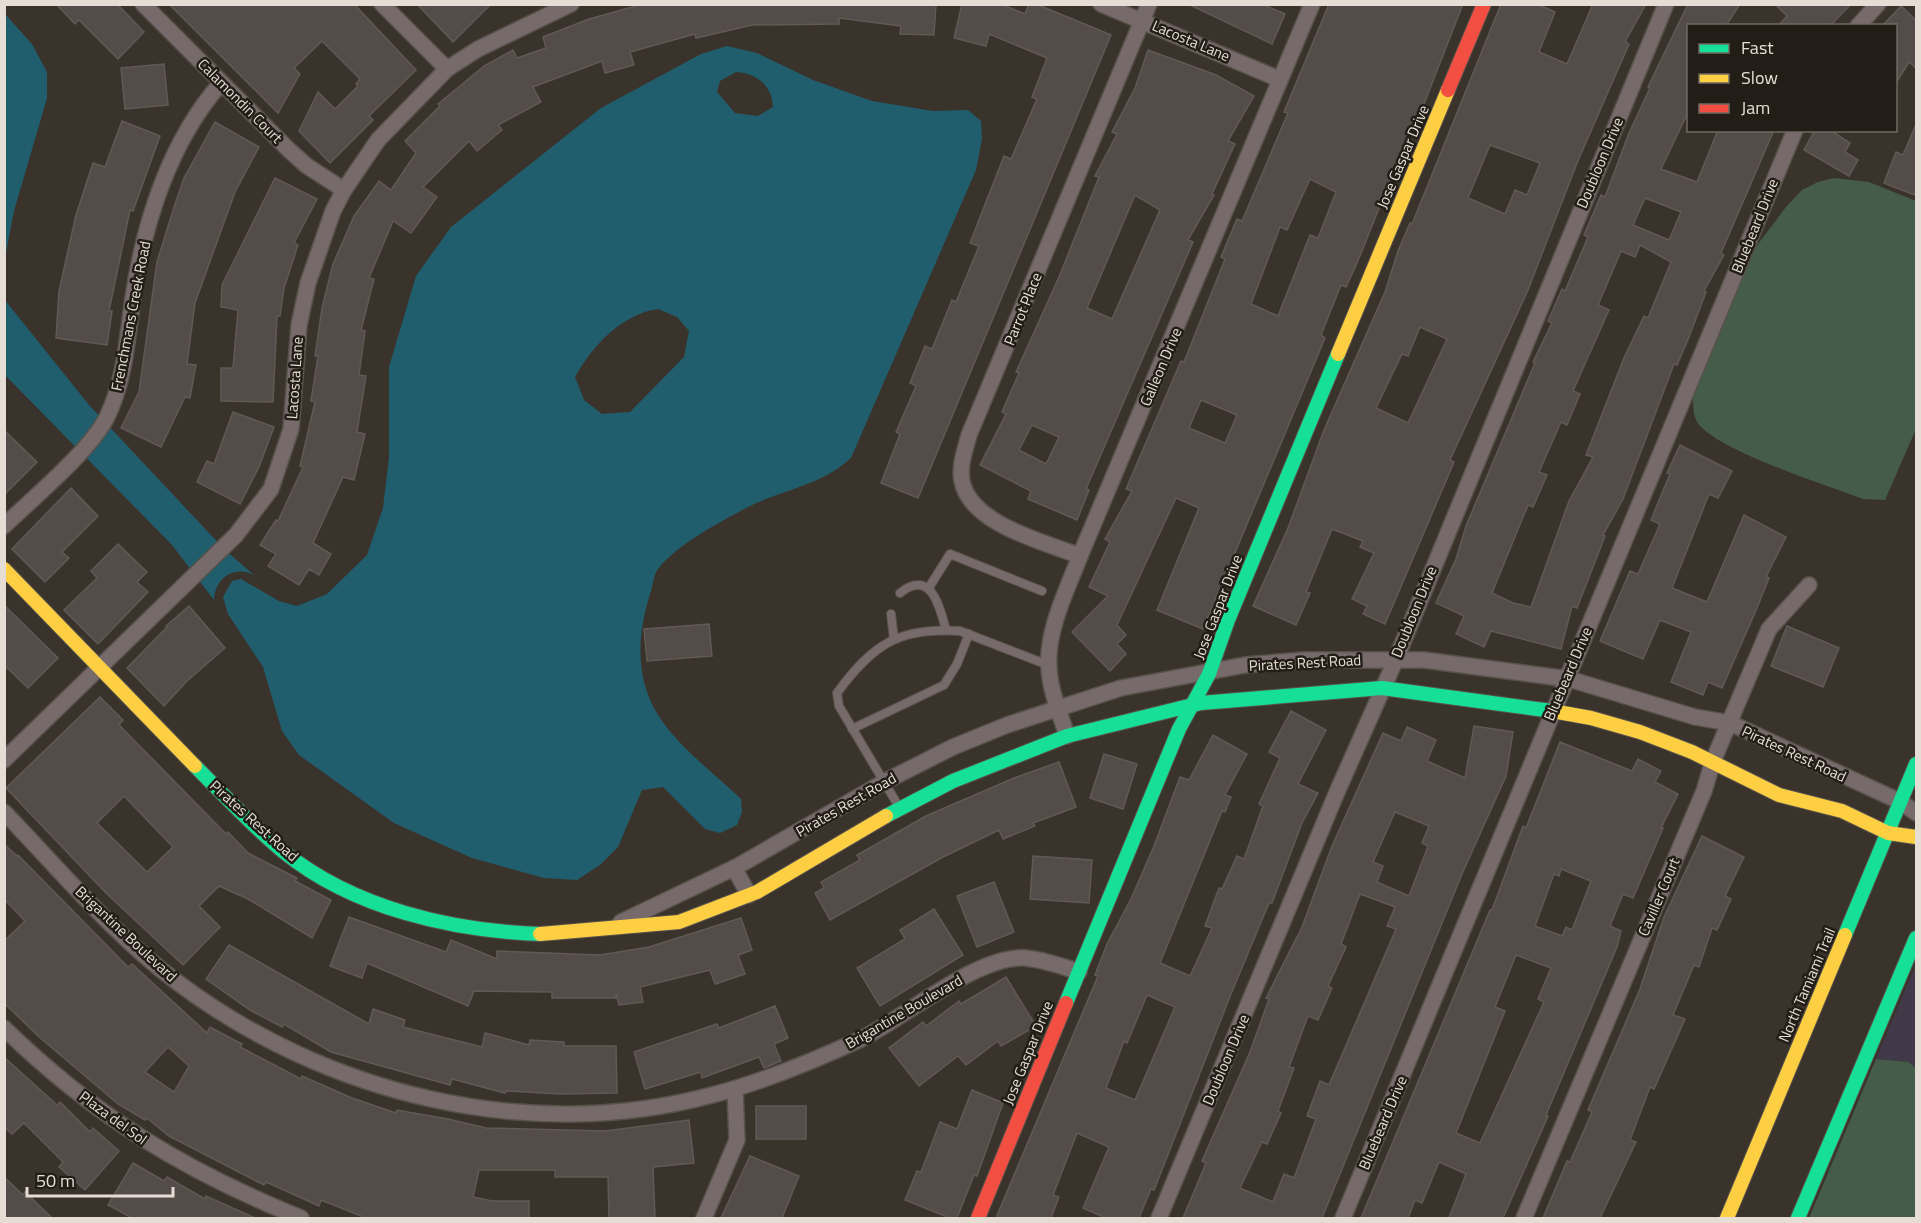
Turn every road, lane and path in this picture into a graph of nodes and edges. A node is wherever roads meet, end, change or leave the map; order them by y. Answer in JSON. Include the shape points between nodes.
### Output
{"nodes":[{"id":1,"x":143,"y":4,"type":"edge"},
{"id":2,"x":382,"y":4,"type":"edge"},
{"id":3,"x":572,"y":4,"type":"edge"},
{"id":4,"x":1101,"y":4,"type":"edge"},
{"id":5,"x":1149,"y":4,"type":"edge"},
{"id":6,"x":1312,"y":4,"type":"edge"},
{"id":7,"x":1484,"y":4,"type":"edge"},
{"id":8,"x":1666,"y":4,"type":"edge"},
{"id":9,"x":1878,"y":4,"type":"edge"},
{"id":10,"x":1142,"y":20,"type":"junction"},
{"id":11,"x":1860,"y":24,"type":"edge"},
{"id":12,"x":447,"y":69,"type":"junction"},
{"id":13,"x":1279,"y":79,"type":"junction"},
{"id":14,"x":221,"y":83,"type":"junction"},
{"id":15,"x":1794,"y":132,"type":"edge"},
{"id":16,"x":344,"y":190,"type":"junction"},
{"id":17,"x":4,"y":526,"type":"edge"},
{"id":18,"x":1080,"y":556,"type":"junction"},
{"id":19,"x":4,"y":569,"type":"edge"},
{"id":20,"x":1809,"y":585,"type":"dead end"},
{"id":21,"x":928,"y":589,"type":"junction"},
{"id":22,"x":1042,"y":591,"type":"dead end"},
{"id":23,"x":900,"y":593,"type":"dead end"},
{"id":24,"x":891,"y":614,"type":"dead end"},
{"id":25,"x":946,"y":630,"type":"junction"},
{"id":26,"x":969,"y":634,"type":"junction"},
{"id":27,"x":894,"y":639,"type":"junction"},
{"id":28,"x":1396,"y":659,"type":"junction"},
{"id":29,"x":1048,"y":665,"type":"junction"},
{"id":30,"x":100,"y":668,"type":"junction"},
{"id":31,"x":1209,"y":674,"type":"junction"},
{"id":32,"x":1569,"y":679,"type":"junction"},
{"id":33,"x":1382,"y":688,"type":"junction"},
{"id":34,"x":1189,"y":707,"type":"junction"},
{"id":35,"x":1058,"y":708,"type":"junction"},
{"id":36,"x":1553,"y":713,"type":"junction"},
{"id":37,"x":1730,"y":723,"type":"junction"},
{"id":38,"x":852,"y":729,"type":"junction"},
{"id":39,"x":1066,"y":736,"type":"junction"},
{"id":40,"x":4,"y":760,"type":"edge"},
{"id":41,"x":1713,"y":762,"type":"junction"},
{"id":42,"x":1917,"y":764,"type":"edge"},
{"id":43,"x":884,"y":782,"type":"junction"},
{"id":44,"x":1901,"y":802,"type":"junction"},
{"id":45,"x":900,"y":808,"type":"junction"},
{"id":46,"x":4,"y":812,"type":"edge"},
{"id":47,"x":1917,"y":813,"type":"edge"},
{"id":48,"x":1888,"y":833,"type":"junction"},
{"id":49,"x":1917,"y":837,"type":"edge"},
{"id":50,"x":734,"y":868,"type":"junction"},
{"id":51,"x":749,"y":895,"type":"junction"},
{"id":52,"x":613,"y":926,"type":"junction"},
{"id":53,"x":1917,"y":938,"type":"edge"},
{"id":54,"x":1079,"y":972,"type":"junction"},
{"id":55,"x":4,"y":1028,"type":"edge"},
{"id":56,"x":735,"y":1089,"type":"junction"},
{"id":57,"x":301,"y":1218,"type":"edge"},
{"id":58,"x":704,"y":1218,"type":"edge"},
{"id":59,"x":978,"y":1218,"type":"edge"},
{"id":60,"x":1160,"y":1218,"type":"edge"},
{"id":61,"x":1343,"y":1218,"type":"edge"},
{"id":62,"x":1524,"y":1218,"type":"edge"},
{"id":63,"x":1727,"y":1218,"type":"edge"},
{"id":64,"x":1798,"y":1218,"type":"edge"}],
"edges":[{"from":1,"to":14,"type":"street","name":"Calamondin Court"},
{"from":2,"to":12,"type":"street"},
{"from":3,"to":12,"type":"street","name":"Lacosta Lane","via":[[478,49]]},
{"from":4,"to":10,"type":"street","name":"Lacosta Lane"},
{"from":5,"to":10,"type":"street","name":"Parrot Place"},
{"from":6,"to":13,"type":"street","name":"Galleon Drive"},
{"from":7,"to":31,"type":"street","name":"Jose Gaspar Drive"},
{"from":8,"to":28,"type":"street","name":"Doubloon Drive"},
{"from":9,"to":11,"type":"street"},
{"from":10,"to":13,"type":"street","name":"Lacosta Lane"},
{"from":10,"to":18,"type":"street","name":"Parrot Place","via":[[969,435],[962,461],[962,482],[971,502],[986,516]]},
{"from":12,"to":16,"type":"street","name":"Lacosta Lane","via":[[378,140]]},
{"from":13,"to":18,"type":"street","name":"Galleon Drive"},
{"from":14,"to":16,"type":"street","name":"Calamondin Court","via":[[307,166]]},
{"from":14,"to":17,"type":"street","name":"Frenchmans Creek Road","via":[[198,108],[159,194],[139,265],[122,376],[106,420],[91,440]]},
{"from":15,"to":32,"type":"street","name":"Bluebeard Drive"},
{"from":16,"to":30,"type":"street","name":"Lacosta Lane","via":[[308,284],[299,324],[291,429],[271,489],[236,535]]},
{"from":18,"to":29,"type":"street","name":"Galleon Drive","via":[[1052,636]]},
{"from":19,"to":30,"type":"street","name":"Pirates Rest Road"},
{"from":20,"to":37,"type":"street","name":"Caviller Court","via":[[1769,629]]},
{"from":21,"to":22,"type":"lane","via":[[950,554]]},
{"from":21,"to":23,"type":"lane","via":[[918,585]]},
{"from":21,"to":25,"type":"lane","via":[[938,600]]},
{"from":24,"to":27,"type":"lane"},
{"from":25,"to":26,"type":"lane"},
{"from":25,"to":27,"type":"lane","via":[[909,632]]},
{"from":26,"to":29,"type":"lane"},
{"from":26,"to":38,"type":"lane","via":[[944,685]]},
{"from":27,"to":38,"type":"lane","via":[[871,654],[837,693],[839,706]]},
{"from":28,"to":31,"type":"street","name":"Pirates Rest Road","via":[[1304,660],[1245,665]]},
{"from":28,"to":32,"type":"street","name":"Pirates Rest Road"},
{"from":28,"to":33,"type":"street","name":"Doubloon Drive"},
{"from":29,"to":35,"type":"street","name":"Galleon Drive"},
{"from":30,"to":40,"type":"street","name":"Lacosta Lane"},
{"from":30,"to":52,"type":"street","name":"Pirates Rest Road","via":[[245,818],[285,853],[351,894],[427,919],[509,933],[540,934]]},
{"from":31,"to":34,"type":"street","name":"Jose Gaspar Drive"},
{"from":31,"to":35,"type":"street","name":"Pirates Rest Road","via":[[1141,684]]},
{"from":32,"to":36,"type":"street","name":"Bluebeard Drive"},
{"from":32,"to":37,"type":"street","name":"Pirates Rest Road","via":[[1695,717]]},
{"from":33,"to":34,"type":"street","name":"Pirates Rest Road","via":[[1276,694]]},
{"from":33,"to":36,"type":"street","name":"Pirates Rest Road","via":[[1483,699]]},
{"from":33,"to":60,"type":"street","name":"Doubloon Drive"},
{"from":34,"to":39,"type":"street","name":"Pirates Rest Road"},
{"from":34,"to":54,"type":"street","name":"Jose Gaspar Drive"},
{"from":35,"to":39,"type":"street","name":"Galleon Drive"},
{"from":35,"to":43,"type":"street","name":"Pirates Rest Road","via":[[953,747]]},
{"from":36,"to":41,"type":"street","name":"Pirates Rest Road","via":[[1591,718],[1640,732]]},
{"from":36,"to":61,"type":"street","name":"Bluebeard Drive"},
{"from":37,"to":41,"type":"street","name":"Caviller Court"},
{"from":37,"to":44,"type":"street","name":"Pirates Rest Road"},
{"from":38,"to":43,"type":"lane"},
{"from":39,"to":45,"type":"street","name":"Pirates Rest Road","via":[[994,763]]},
{"from":41,"to":48,"type":"street","name":"Pirates Rest Road","via":[[1779,795],[1842,811]]},
{"from":41,"to":62,"type":"street","name":"Caviller Court"},
{"from":42,"to":44,"type":"street","name":"North Tamiami Trail"},
{"from":43,"to":45,"type":"lane"},
{"from":43,"to":50,"type":"street","name":"Pirates Rest Road"},
{"from":44,"to":47,"type":"street","name":"Pirates Rest Road"},
{"from":44,"to":48,"type":"street","name":"North Tamiami Trail"},
{"from":45,"to":51,"type":"street","name":"Pirates Rest Road"},
{"from":46,"to":56,"type":"street","name":"Brigantine Boulevard","via":[[110,922],[176,981],[247,1028],[357,1080],[448,1104],[537,1113],[640,1109]]},
{"from":48,"to":49,"type":"street","name":"Pirates Rest Road"},
{"from":48,"to":63,"type":"street","name":"North Tamiami Trail"},
{"from":50,"to":51,"type":"street"},
{"from":50,"to":52,"type":"street","name":"Pirates Rest Road"},
{"from":51,"to":52,"type":"street","name":"Pirates Rest Road","via":[[679,922]]},
{"from":53,"to":64,"type":"street"},
{"from":54,"to":56,"type":"street","name":"Brigantine Boulevard","via":[[1024,958],[1001,960],[977,970],[872,1034],[815,1061]]},
{"from":54,"to":59,"type":"street","name":"Jose Gaspar Drive"},
{"from":55,"to":57,"type":"street","name":"Plaza del Sol","via":[[103,1114],[162,1153],[250,1198]]},
{"from":56,"to":58,"type":"street","via":[[737,1140]]}]}
